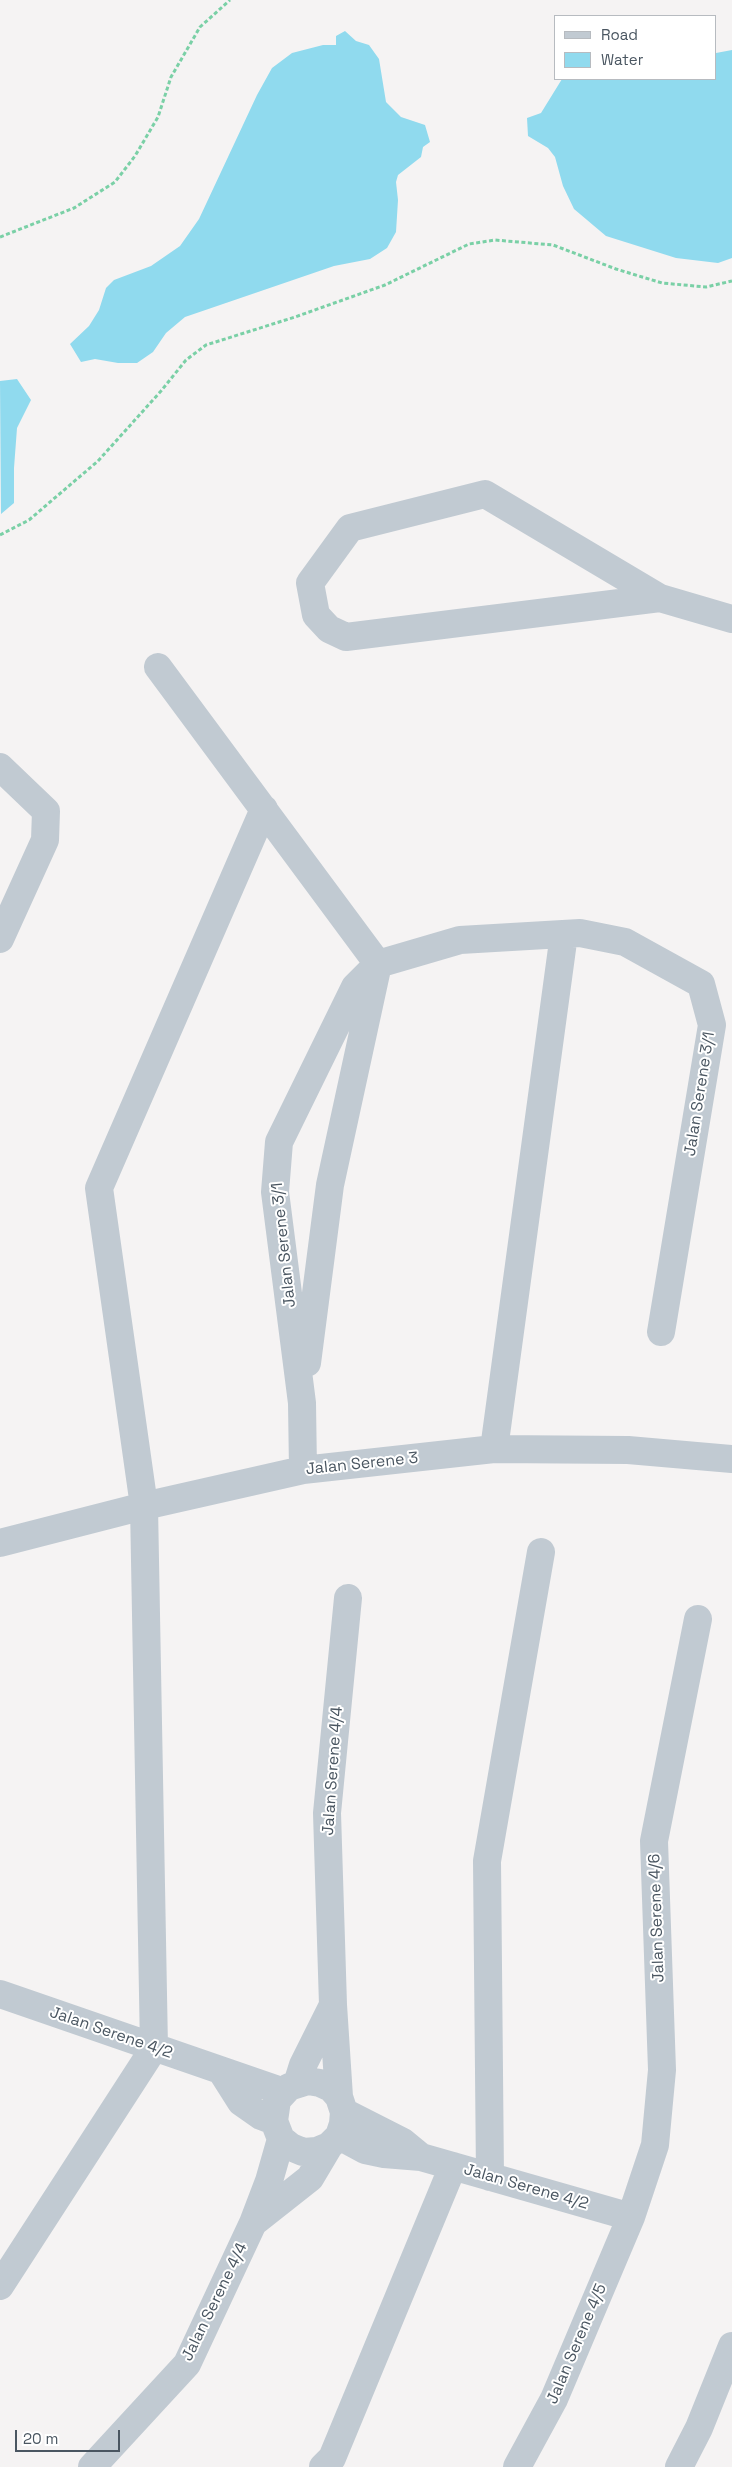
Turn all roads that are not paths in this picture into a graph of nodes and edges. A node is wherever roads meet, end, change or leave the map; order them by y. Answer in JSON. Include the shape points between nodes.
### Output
{"nodes":[{"id":1,"x":660,"y":598,"type":"junction"},
{"id":2,"x":732,"y":619,"type":"edge"},
{"id":3,"x":158,"y":667,"type":"dead end"},
{"id":4,"x":0,"y":767,"type":"edge"},
{"id":5,"x":264,"y":809,"type":"junction"},
{"id":6,"x":564,"y":934,"type":"junction"},
{"id":7,"x":0,"y":939,"type":"edge"},
{"id":8,"x":378,"y":964,"type":"junction"},
{"id":9,"x":661,"y":1332,"type":"dead end"},
{"id":10,"x":302,"y":1403,"type":"junction"},
{"id":11,"x":494,"y":1449,"type":"junction"},
{"id":12,"x":732,"y":1459,"type":"edge"},
{"id":13,"x":303,"y":1470,"type":"junction"},
{"id":14,"x":144,"y":1506,"type":"junction"},
{"id":15,"x":0,"y":1543,"type":"edge"},
{"id":16,"x":541,"y":1552,"type":"dead end"},
{"id":17,"x":348,"y":1598,"type":"dead end"},
{"id":18,"x":698,"y":1619,"type":"dead end"},
{"id":19,"x":0,"y":1994,"type":"edge"},
{"id":20,"x":333,"y":2005,"type":"junction"},
{"id":21,"x":154,"y":2048,"type":"junction"},
{"id":22,"x":222,"y":2072,"type":"junction"},
{"id":23,"x":290,"y":2088,"type":"junction"},
{"id":24,"x":338,"y":2123,"type":"junction"},
{"id":25,"x":277,"y":2130,"type":"junction"},
{"id":26,"x":453,"y":2166,"type":"junction"},
{"id":27,"x":490,"y":2177,"type":"junction"},
{"id":28,"x":631,"y":2218,"type":"junction"},
{"id":29,"x":253,"y":2223,"type":"junction"},
{"id":30,"x":0,"y":2286,"type":"edge"},
{"id":31,"x":732,"y":2346,"type":"edge"},
{"id":32,"x":92,"y":2467,"type":"edge"},
{"id":33,"x":322,"y":2467,"type":"edge"},
{"id":34,"x":517,"y":2467,"type":"edge"},
{"id":35,"x":679,"y":2467,"type":"edge"}],
"edges":[{"from":1,"to":1,"type":"street","via":[[346,637],[329,629],[316,615],[310,583],[350,528],[485,494]]},
{"from":1,"to":2,"type":"street"},
{"from":3,"to":5,"type":"street"},
{"from":4,"to":7,"type":"street","via":[[46,811],[45,840]]},
{"from":5,"to":8,"type":"street"},
{"from":5,"to":14,"type":"street","via":[[99,1188]]},
{"from":6,"to":8,"type":"street","name":"Jalan Serene 3/1","via":[[460,940]]},
{"from":6,"to":9,"type":"street","name":"Jalan Serene 3/1","via":[[580,933],[625,942],[701,984],[712,1025]]},
{"from":6,"to":11,"type":"street"},
{"from":8,"to":10,"type":"street","name":"Jalan Serene 3/1","via":[[330,1185]]},
{"from":8,"to":10,"type":"street","name":"Jalan Serene 3/1","via":[[355,987],[279,1142],[275,1192]]},
{"from":10,"to":13,"type":"street","name":"Jalan Serene 3/1"},
{"from":11,"to":12,"type":"street","name":"Jalan Serene 3","via":[[628,1450]]},
{"from":11,"to":13,"type":"street","name":"Jalan Serene 3"},
{"from":13,"to":14,"type":"street","name":"Jalan Serene 3"},
{"from":14,"to":15,"type":"street","name":"Jalan Serene 3"},
{"from":14,"to":21,"type":"street"},
{"from":16,"to":27,"type":"street","via":[[487,1861]]},
{"from":17,"to":20,"type":"street","name":"Jalan Serene 4/4","via":[[327,1813]]},
{"from":18,"to":28,"type":"street","name":"Jalan Serene 4/6","via":[[654,1841],[662,2070],[655,2145]]},
{"from":19,"to":21,"type":"street","name":"Jalan Serene 4/2"},
{"from":20,"to":23,"type":"street","name":"Jalan Serene 4/4"},
{"from":20,"to":24,"type":"street","name":"Jalan Serene 4/4"},
{"from":21,"to":22,"type":"street","name":"Jalan Serene 4/2"},
{"from":21,"to":30,"type":"street"},
{"from":22,"to":23,"type":"street","name":"Jalan Serene 4/2"},
{"from":22,"to":25,"type":"street","via":[[241,2102]]},
{"from":23,"to":24,"type":"street","via":[[308,2081],[331,2088]]},
{"from":23,"to":25,"type":"street","name":"Jalan Serene 4/4","via":[[277,2100]]},
{"from":24,"to":25,"type":"street","via":[[317,2151],[303,2152],[291,2147]]},
{"from":24,"to":26,"type":"street","name":"Jalan Serene 4/2","via":[[365,2150],[421,2157]]},
{"from":24,"to":29,"type":"street","name":"Jalan Serene 4/4","via":[[310,2178]]},
{"from":25,"to":29,"type":"street","name":"Jalan Serene 4/4","via":[[269,2181]]},
{"from":26,"to":27,"type":"street","name":"Jalan Serene 4/2"},
{"from":26,"to":33,"type":"street","via":[[332,2458]]},
{"from":27,"to":28,"type":"street","name":"Jalan Serene 4/2"},
{"from":28,"to":34,"type":"street","name":"Jalan Serene 4/5","via":[[554,2399]]},
{"from":29,"to":32,"type":"street","name":"Jalan Serene 4/4","via":[[187,2364]]},
{"from":31,"to":35,"type":"street","via":[[699,2428]]}]}
